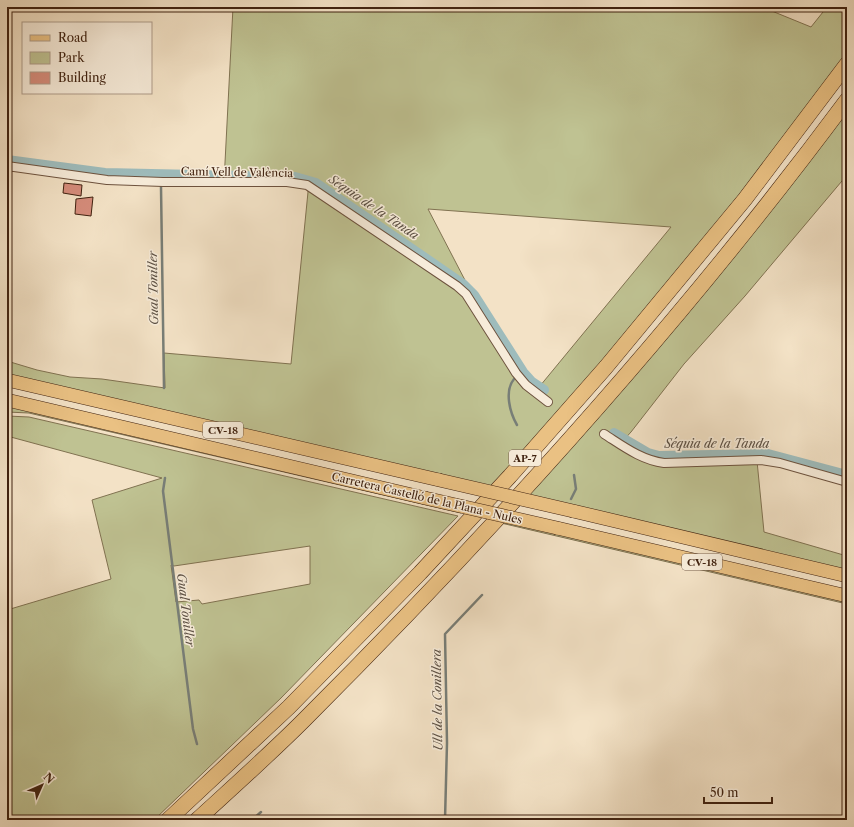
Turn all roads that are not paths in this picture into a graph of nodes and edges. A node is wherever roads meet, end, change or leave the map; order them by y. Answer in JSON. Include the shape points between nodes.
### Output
{"nodes":[{"id":1,"x":847,"y":64,"type":"edge"},
{"id":2,"x":847,"y":100,"type":"edge"},
{"id":3,"x":7,"y":166,"type":"edge"},
{"id":4,"x":7,"y":380,"type":"edge"},
{"id":5,"x":7,"y":400,"type":"edge"},
{"id":6,"x":548,"y":402,"type":"dead end"},
{"id":7,"x":604,"y":434,"type":"dead end"},
{"id":8,"x":847,"y":482,"type":"edge"},
{"id":9,"x":847,"y":576,"type":"edge"},
{"id":10,"x":847,"y":596,"type":"edge"},
{"id":11,"x":168,"y":820,"type":"edge"},
{"id":12,"x":197,"y":820,"type":"edge"}],
"edges":[{"from":1,"to":11,"type":"highway","number":"AP-7","via":[[740,205],[606,367],[510,476],[420,573],[289,707]]},
{"from":2,"to":12,"type":"highway","number":"AP-7","via":[[744,233],[620,383],[526,490],[302,722]]},
{"from":3,"to":6,"type":"street","name":"Camí Vell de València","via":[[107,180],[287,182],[307,185],[457,286],[468,298],[516,373],[526,385]]},
{"from":4,"to":9,"type":"main road","name":"Carretera Castelló de la Plana - Nules","number":"CV-18","bridge":true},
{"from":5,"to":10,"type":"main road","name":"Carretera Castelló de la Plana - Nules","number":"CV-18","bridge":true},
{"from":7,"to":8,"type":"street","via":[[633,453],[651,461],[664,463],[761,460]]}]}
